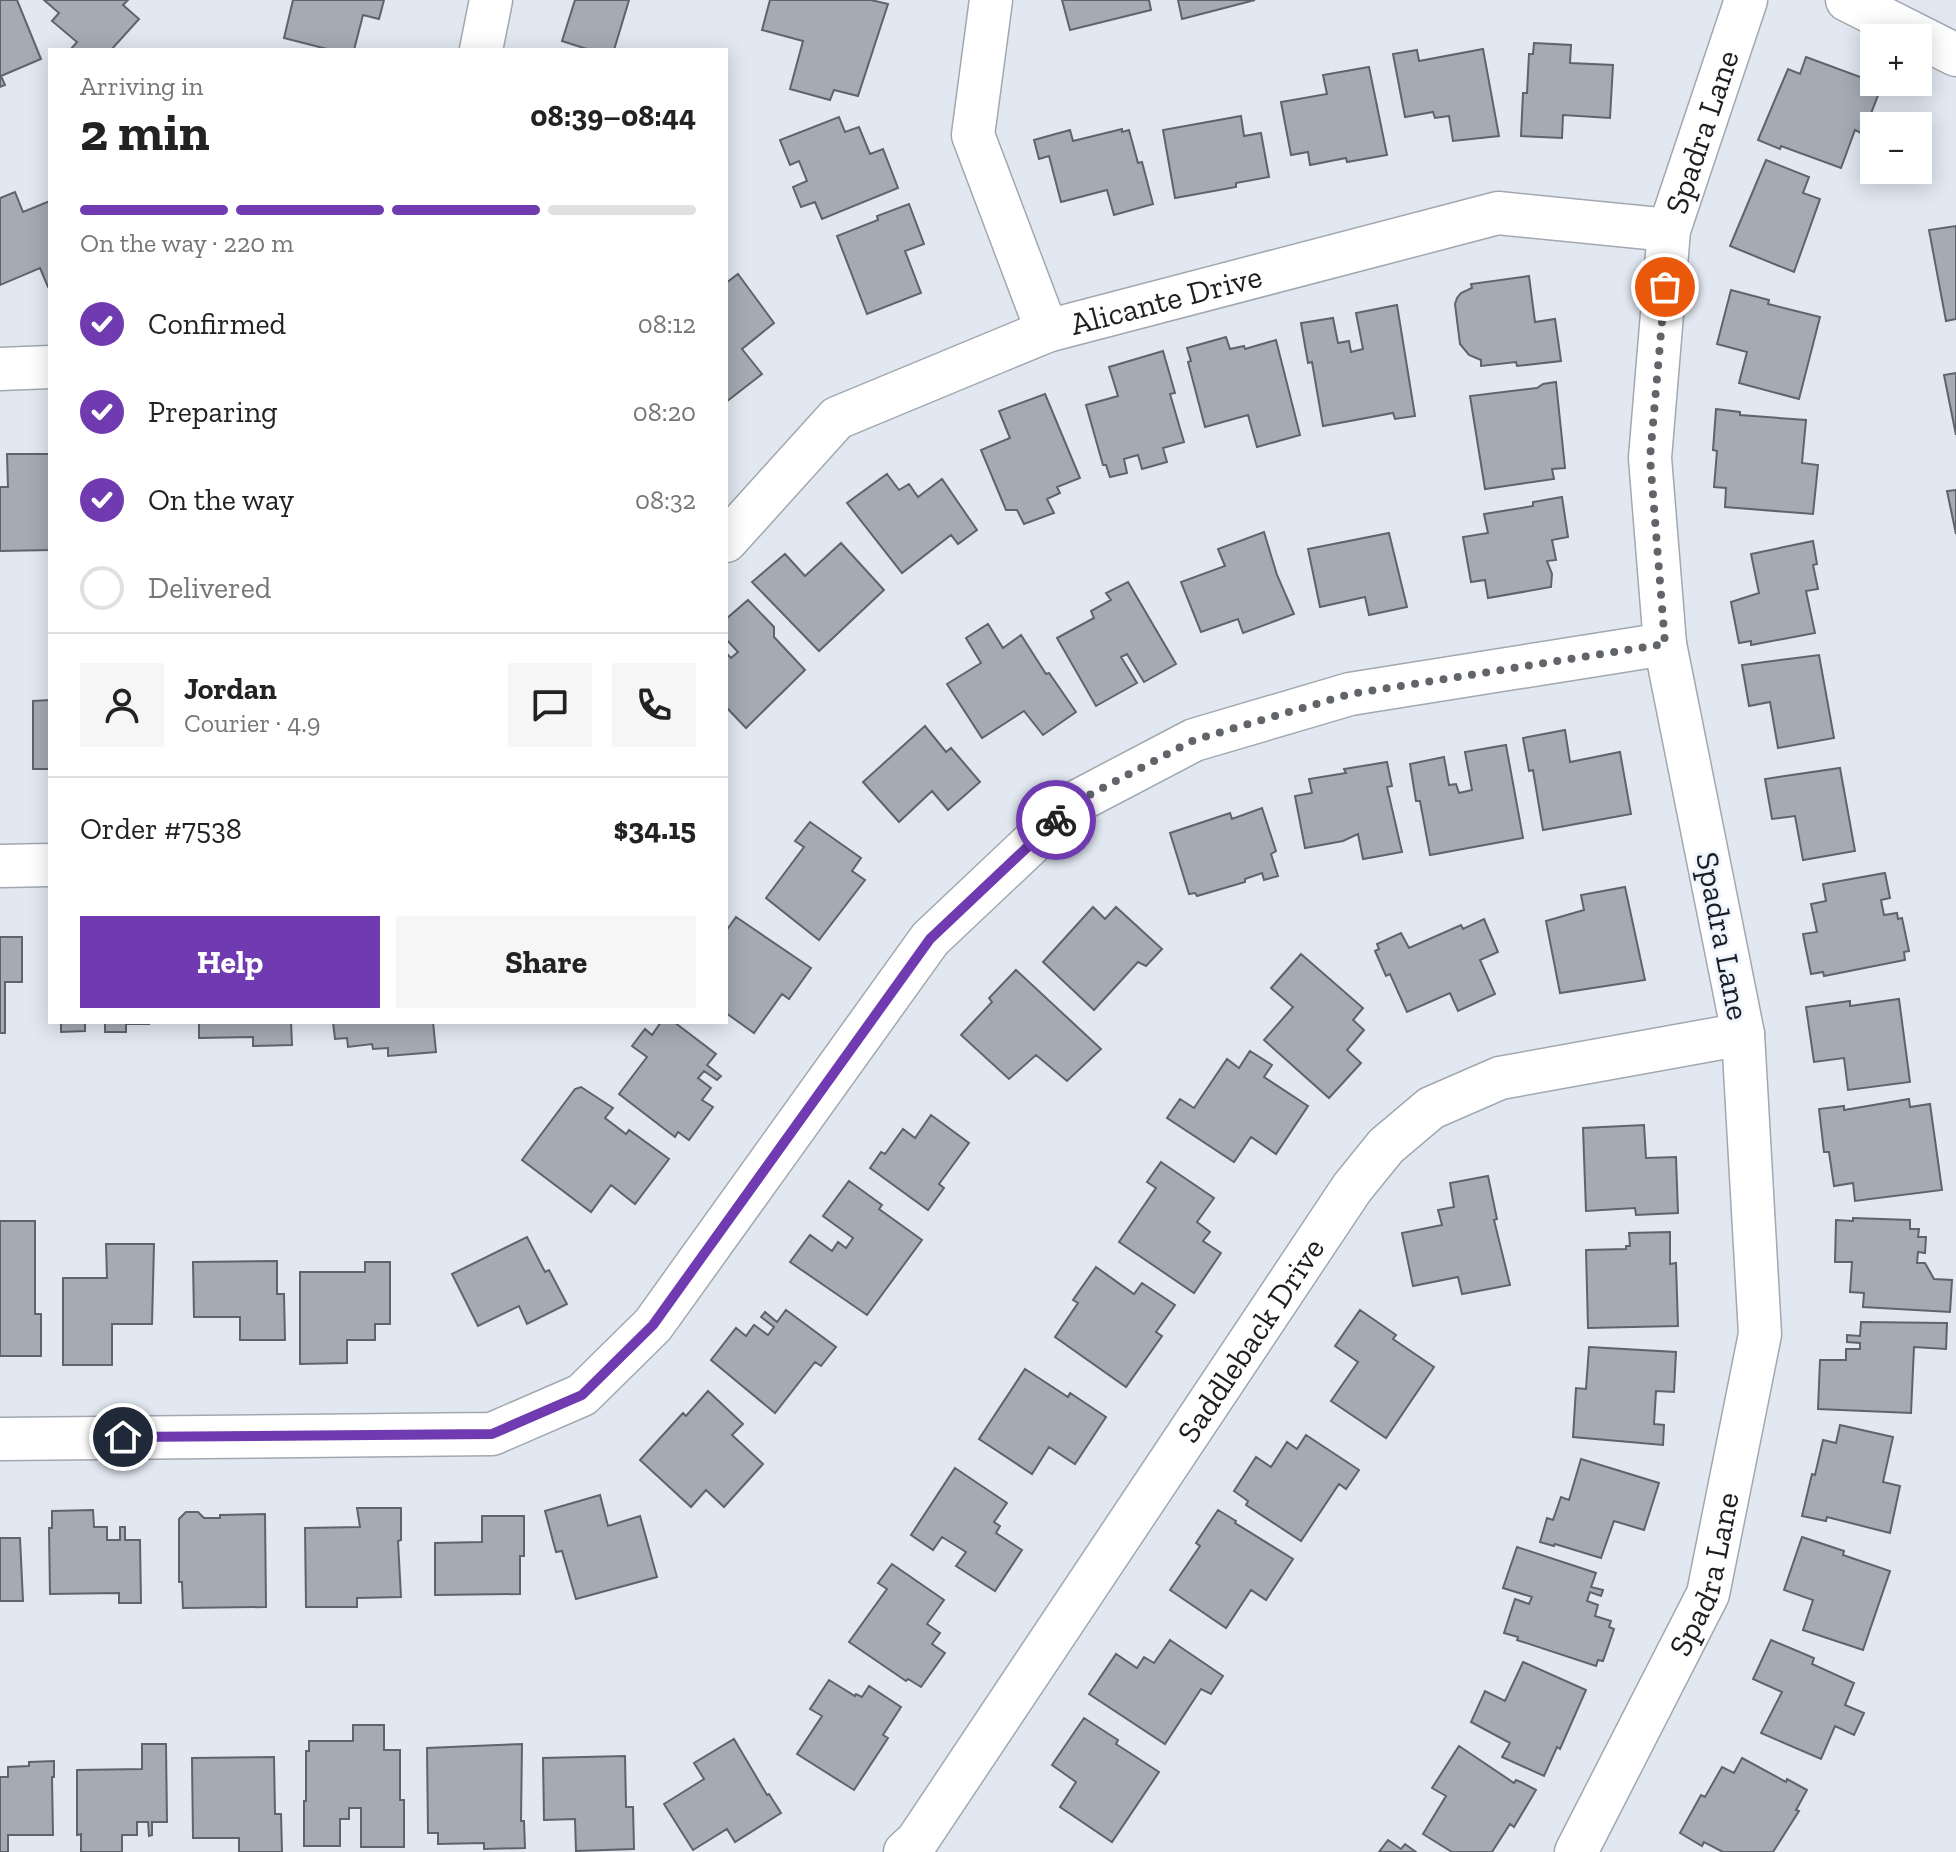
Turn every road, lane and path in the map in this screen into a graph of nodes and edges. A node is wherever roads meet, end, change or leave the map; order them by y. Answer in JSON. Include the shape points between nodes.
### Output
{"nodes":[{"id":1,"x":491,"y":0,"type":"edge"},
{"id":2,"x":991,"y":0,"type":"edge"},
{"id":3,"x":1746,"y":0,"type":"edge"},
{"id":4,"x":1847,"y":0,"type":"edge"},
{"id":5,"x":481,"y":48,"type":"edge"},
{"id":6,"x":1956,"y":55,"type":"edge"},
{"id":7,"x":1669,"y":230,"type":"junction"},
{"id":8,"x":1047,"y":331,"type":"junction"},
{"id":9,"x":48,"y":367,"type":"edge"},
{"id":10,"x":0,"y":369,"type":"edge"},
{"id":11,"x":728,"y":539,"type":"edge"},
{"id":12,"x":1665,"y":644,"type":"junction"},
{"id":13,"x":48,"y":865,"type":"edge"},
{"id":14,"x":0,"y":866,"type":"edge"},
{"id":15,"x":1743,"y":1034,"type":"junction"},
{"id":16,"x":0,"y":1439,"type":"edge"},
{"id":17,"x":905,"y":1852,"type":"edge"},
{"id":18,"x":1576,"y":1852,"type":"edge"}],
"edges":[{"from":1,"to":5,"type":"street"},
{"from":2,"to":8,"type":"street","via":[[973,135]]},
{"from":3,"to":7,"type":"street","name":"Spadra Lane"},
{"from":4,"to":6,"type":"street"},
{"from":7,"to":8,"type":"street","name":"Alicante Drive","via":[[1498,213]]},
{"from":7,"to":12,"type":"street","name":"Spadra Lane","via":[[1650,458]]},
{"from":8,"to":11,"type":"street","name":"Alicante Drive","via":[[837,418]]},
{"from":9,"to":10,"type":"street"},
{"from":12,"to":15,"type":"street","name":"Spadra Lane"},
{"from":12,"to":16,"type":"street","via":[[1350,694],[1194,740],[1074,803],[930,939],[653,1325],[582,1395],[492,1434]]},
{"from":13,"to":14,"type":"street"},
{"from":15,"to":17,"type":"street","name":"Saddleback Drive","via":[[1500,1078],[1431,1108],[1386,1146],[1352,1188]]},
{"from":15,"to":18,"type":"street","name":"Spadra Lane","via":[[1760,1334],[1708,1594]]}]}
